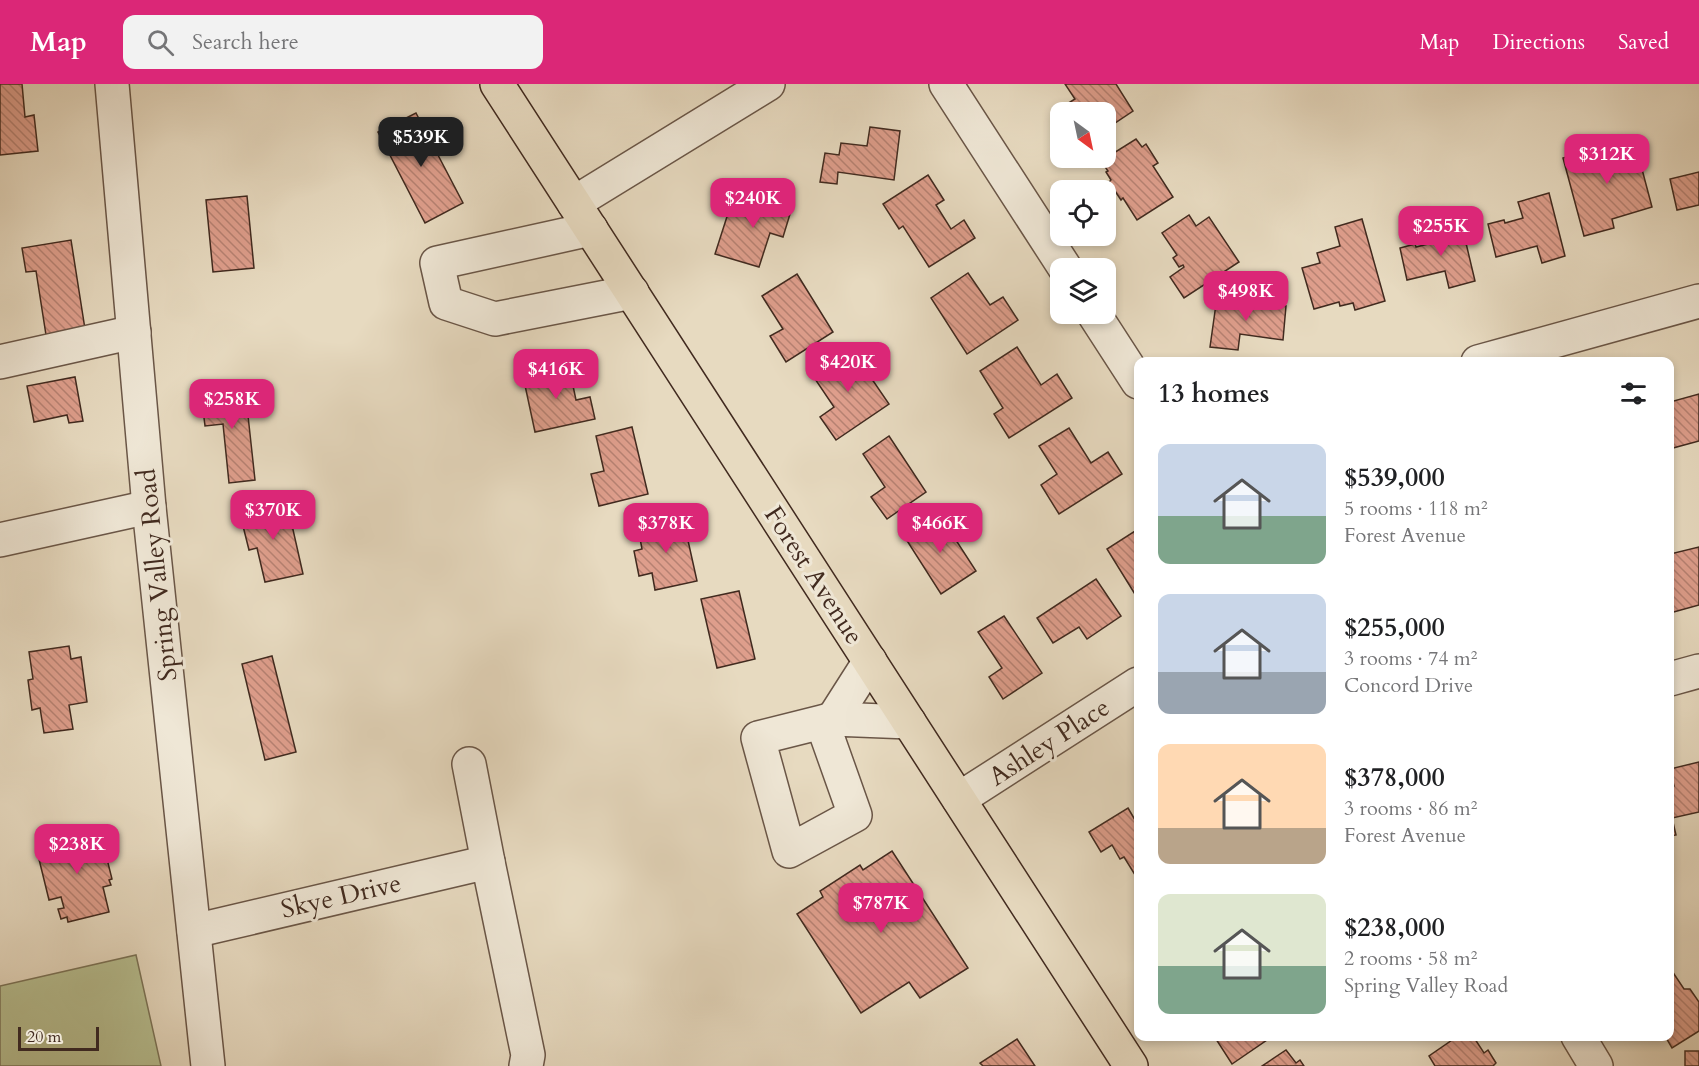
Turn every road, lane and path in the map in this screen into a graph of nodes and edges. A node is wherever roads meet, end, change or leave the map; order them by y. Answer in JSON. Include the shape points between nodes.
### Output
{"nodes":[{"id":1,"x":112,"y":84,"type":"edge"},
{"id":2,"x":497,"y":84,"type":"edge"},
{"id":3,"x":768,"y":84,"type":"edge"},
{"id":4,"x":946,"y":84,"type":"edge"},
{"id":5,"x":583,"y":216,"type":"junction"},
{"id":6,"x":1059,"y":258,"type":"edge"},
{"id":7,"x":632,"y":292,"type":"junction"},
{"id":8,"x":1699,"y":302,"type":"edge"},
{"id":9,"x":1100,"y":324,"type":"edge"},
{"id":10,"x":134,"y":332,"type":"junction"},
{"id":11,"x":1496,"y":357,"type":"edge"},
{"id":12,"x":0,"y":362,"type":"edge"},
{"id":13,"x":1134,"y":376,"type":"edge"},
{"id":14,"x":149,"y":507,"type":"junction"},
{"id":15,"x":0,"y":540,"type":"edge"},
{"id":16,"x":870,"y":661,"type":"junction"},
{"id":17,"x":1699,"y":671,"type":"edge"},
{"id":18,"x":1674,"y":678,"type":"edge"},
{"id":19,"x":1134,"y":687,"type":"edge"},
{"id":20,"x":909,"y":722,"type":"junction"},
{"id":21,"x":469,"y":764,"type":"dead end"},
{"id":22,"x":959,"y":799,"type":"junction"},
{"id":23,"x":488,"y":862,"type":"junction"},
{"id":24,"x":194,"y":931,"type":"junction"},
{"id":25,"x":1581,"y":1041,"type":"edge"},
{"id":26,"x":208,"y":1066,"type":"edge"},
{"id":27,"x":526,"y":1066,"type":"edge"},
{"id":28,"x":1131,"y":1066,"type":"edge"},
{"id":29,"x":1596,"y":1066,"type":"edge"}],
"edges":[{"from":1,"to":10,"type":"street","name":"Spring Valley Road"},
{"from":2,"to":5,"type":"main road","name":"Forest Avenue"},
{"from":3,"to":5,"type":"street"},
{"from":4,"to":6,"type":"street"},
{"from":5,"to":7,"type":"main road","name":"Forest Avenue"},
{"from":5,"to":7,"type":"street","via":[[437,263],[446,303],[495,320]]},
{"from":7,"to":16,"type":"main road","name":"Forest Avenue"},
{"from":8,"to":11,"type":"street"},
{"from":9,"to":13,"type":"street"},
{"from":10,"to":12,"type":"street"},
{"from":10,"to":14,"type":"street","name":"Spring Valley Road"},
{"from":14,"to":15,"type":"street"},
{"from":14,"to":24,"type":"street","name":"Spring Valley Road"},
{"from":16,"to":20,"type":"main road","name":"Forest Avenue"},
{"from":16,"to":20,"type":"street","via":[[828,721]]},
{"from":17,"to":18,"type":"street"},
{"from":19,"to":22,"type":"street","name":"Ashley Place"},
{"from":20,"to":22,"type":"main road","name":"Forest Avenue"},
{"from":21,"to":23,"type":"street"},
{"from":22,"to":28,"type":"main road","name":"Forest Avenue"},
{"from":23,"to":24,"type":"street","name":"Skye Drive"},
{"from":23,"to":27,"type":"street","via":[[528,1055]]},
{"from":24,"to":26,"type":"street","name":"Spring Valley Road"},
{"from":25,"to":29,"type":"street"}]}
